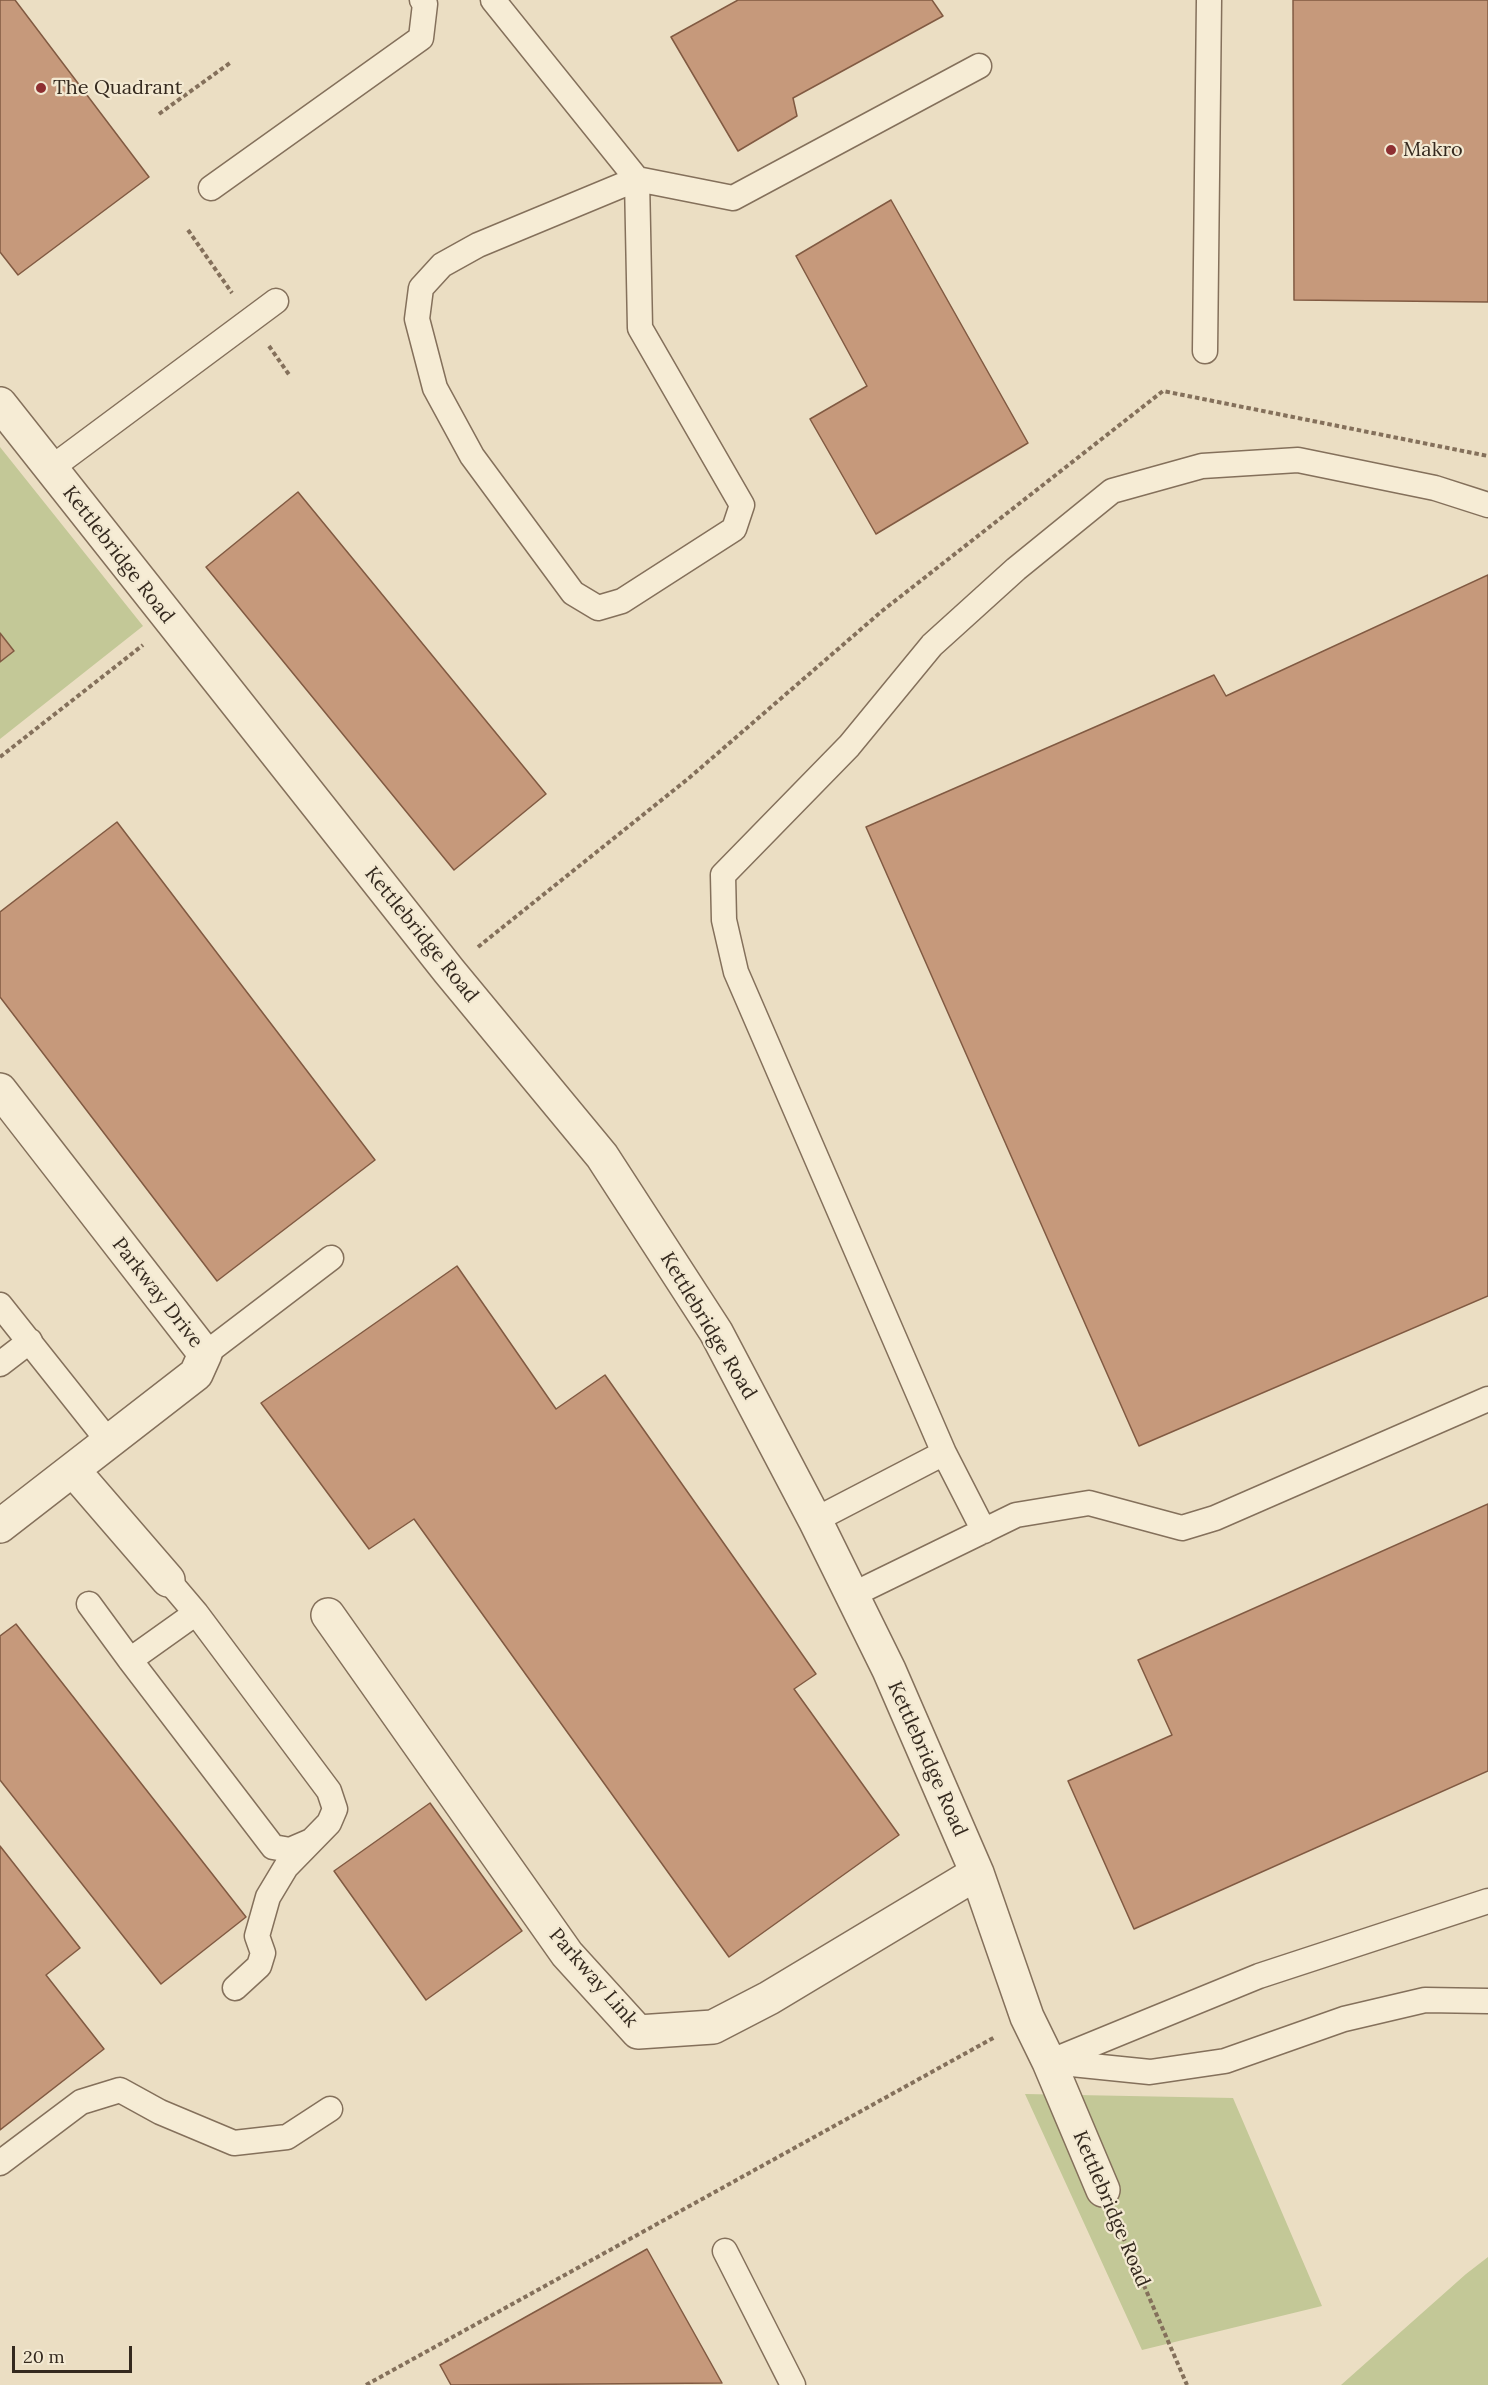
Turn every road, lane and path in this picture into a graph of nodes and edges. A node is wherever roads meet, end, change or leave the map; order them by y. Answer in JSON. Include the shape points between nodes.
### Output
{"nodes":[{"id":1,"x":422,"y":0,"type":"edge"},
{"id":2,"x":493,"y":0,"type":"edge"},
{"id":3,"x":1209,"y":0,"type":"edge"},
{"id":4,"x":230,"y":63,"type":"dead end"},
{"id":5,"x":979,"y":66,"type":"dead end"},
{"id":6,"x":159,"y":114,"type":"dead end"},
{"id":7,"x":637,"y":179,"type":"junction"},
{"id":8,"x":212,"y":188,"type":"dead end"},
{"id":9,"x":276,"y":301,"type":"dead end"},
{"id":10,"x":1205,"y":351,"type":"dead end"},
{"id":11,"x":0,"y":404,"type":"edge"},
{"id":12,"x":50,"y":469,"type":"junction"},
{"id":13,"x":1488,"y":505,"type":"edge"},
{"id":14,"x":171,"y":622,"type":"junction"},
{"id":15,"x":0,"y":758,"type":"edge"},
{"id":16,"x":0,"y":1090,"type":"edge"},
{"id":17,"x":331,"y":1258,"type":"dead end"},
{"id":18,"x":0,"y":1305,"type":"edge"},
{"id":19,"x":30,"y":1341,"type":"junction"},
{"id":20,"x":205,"y":1354,"type":"junction"},
{"id":21,"x":0,"y":1364,"type":"edge"},
{"id":22,"x":1488,"y":1399,"type":"edge"},
{"id":23,"x":109,"y":1442,"type":"junction"},
{"id":24,"x":944,"y":1453,"type":"junction"},
{"id":25,"x":73,"y":1470,"type":"junction"},
{"id":26,"x":815,"y":1520,"type":"junction"},
{"id":27,"x":0,"y":1526,"type":"edge"},
{"id":28,"x":984,"y":1531,"type":"junction"},
{"id":29,"x":168,"y":1581,"type":"joint"},
{"id":30,"x":852,"y":1595,"type":"junction"},
{"id":31,"x":89,"y":1604,"type":"dead end"},
{"id":32,"x":196,"y":1613,"type":"junction"},
{"id":33,"x":328,"y":1615,"type":"dead end"},
{"id":34,"x":130,"y":1660,"type":"junction"},
{"id":35,"x":314,"y":1840,"type":"junction"},
{"id":36,"x":977,"y":1874,"type":"junction"},
{"id":37,"x":1488,"y":1901,"type":"edge"},
{"id":38,"x":235,"y":1988,"type":"dead end"},
{"id":39,"x":1488,"y":2001,"type":"edge"},
{"id":40,"x":1027,"y":2017,"type":"junction"},
{"id":41,"x":1049,"y":2061,"type":"junction"},
{"id":42,"x":330,"y":2109,"type":"dead end"},
{"id":43,"x":0,"y":2163,"type":"edge"},
{"id":44,"x":1103,"y":2190,"type":"joint"},
{"id":45,"x":725,"y":2251,"type":"dead end"},
{"id":46,"x":366,"y":2385,"type":"edge"},
{"id":47,"x":793,"y":2385,"type":"edge"},
{"id":48,"x":1187,"y":2385,"type":"edge"}],
"edges":[{"from":1,"to":8,"type":"lane","via":[[425,4],[421,38]]},
{"from":2,"to":7,"type":"lane"},
{"from":3,"to":10,"type":"lane"},
{"from":4,"to":6,"type":"path"},
{"from":5,"to":7,"type":"lane","via":[[734,198]]},
{"from":7,"to":7,"type":"lane","via":[[640,328],[742,505],[734,529],[622,602],[598,608],[573,593],[472,456],[435,388],[417,319],[421,288],[442,265],[478,245]]},
{"from":9,"to":12,"type":"lane"},
{"from":11,"to":12,"type":"street","name":"Kettlebridge Road"},
{"from":12,"to":14,"type":"street","name":"Kettlebridge Road"},
{"from":13,"to":24,"type":"lane","via":[[1435,488],[1298,460],[1202,466],[1112,491],[1016,569],[932,645],[849,746],[723,875],[724,920],[736,972]]},
{"from":14,"to":15,"type":"path"},
{"from":14,"to":26,"type":"street","name":"Kettlebridge Road","via":[[602,1156],[716,1332]]},
{"from":16,"to":20,"type":"street","name":"Parkway Drive"},
{"from":17,"to":20,"type":"lane"},
{"from":18,"to":19,"type":"lane"},
{"from":19,"to":21,"type":"lane"},
{"from":19,"to":23,"type":"lane"},
{"from":20,"to":23,"type":"street","name":"Parkway Drive","via":[[196,1374]]},
{"from":22,"to":28,"type":"lane","via":[[1215,1518],[1182,1528],[1089,1503],[1016,1515]]},
{"from":23,"to":25,"type":"street","name":"Parkway Drive"},
{"from":24,"to":26,"type":"lane"},
{"from":24,"to":28,"type":"lane"},
{"from":25,"to":27,"type":"street","name":"Parkway Drive"},
{"from":25,"to":29,"type":"street"},
{"from":26,"to":30,"type":"street","name":"Kettlebridge Road"},
{"from":28,"to":30,"type":"lane"},
{"from":29,"to":32,"type":"lane"},
{"from":30,"to":36,"type":"street","name":"Kettlebridge Road","via":[[889,1670]]},
{"from":31,"to":34,"type":"lane"},
{"from":32,"to":34,"type":"lane"},
{"from":32,"to":35,"type":"lane","via":[[329,1791],[335,1809]]},
{"from":33,"to":36,"type":"street","name":"Parkway Link","via":[[567,1954],[638,2032],[712,2027]]},
{"from":34,"to":35,"type":"lane","via":[[273,1847],[290,1850]]},
{"from":35,"to":38,"type":"lane","via":[[286,1867],[268,1897],[257,1936],[263,1953],[259,1966]]},
{"from":36,"to":40,"type":"street","name":"Kettlebridge Road"},
{"from":37,"to":41,"type":"lane","via":[[1259,1977]]},
{"from":39,"to":41,"type":"lane","via":[[1425,2000],[1344,2019],[1225,2061],[1150,2072]]},
{"from":40,"to":41,"type":"street","name":"Kettlebridge Road"},
{"from":40,"to":46,"type":"path"},
{"from":41,"to":44,"type":"street","name":"Kettlebridge Road"},
{"from":42,"to":43,"type":"lane","via":[[287,2138],[234,2143],[160,2112],[120,2090],[81,2102]]},
{"from":44,"to":48,"type":"path","name":"Kettlebridge Road"},
{"from":45,"to":47,"type":"lane"}]}
